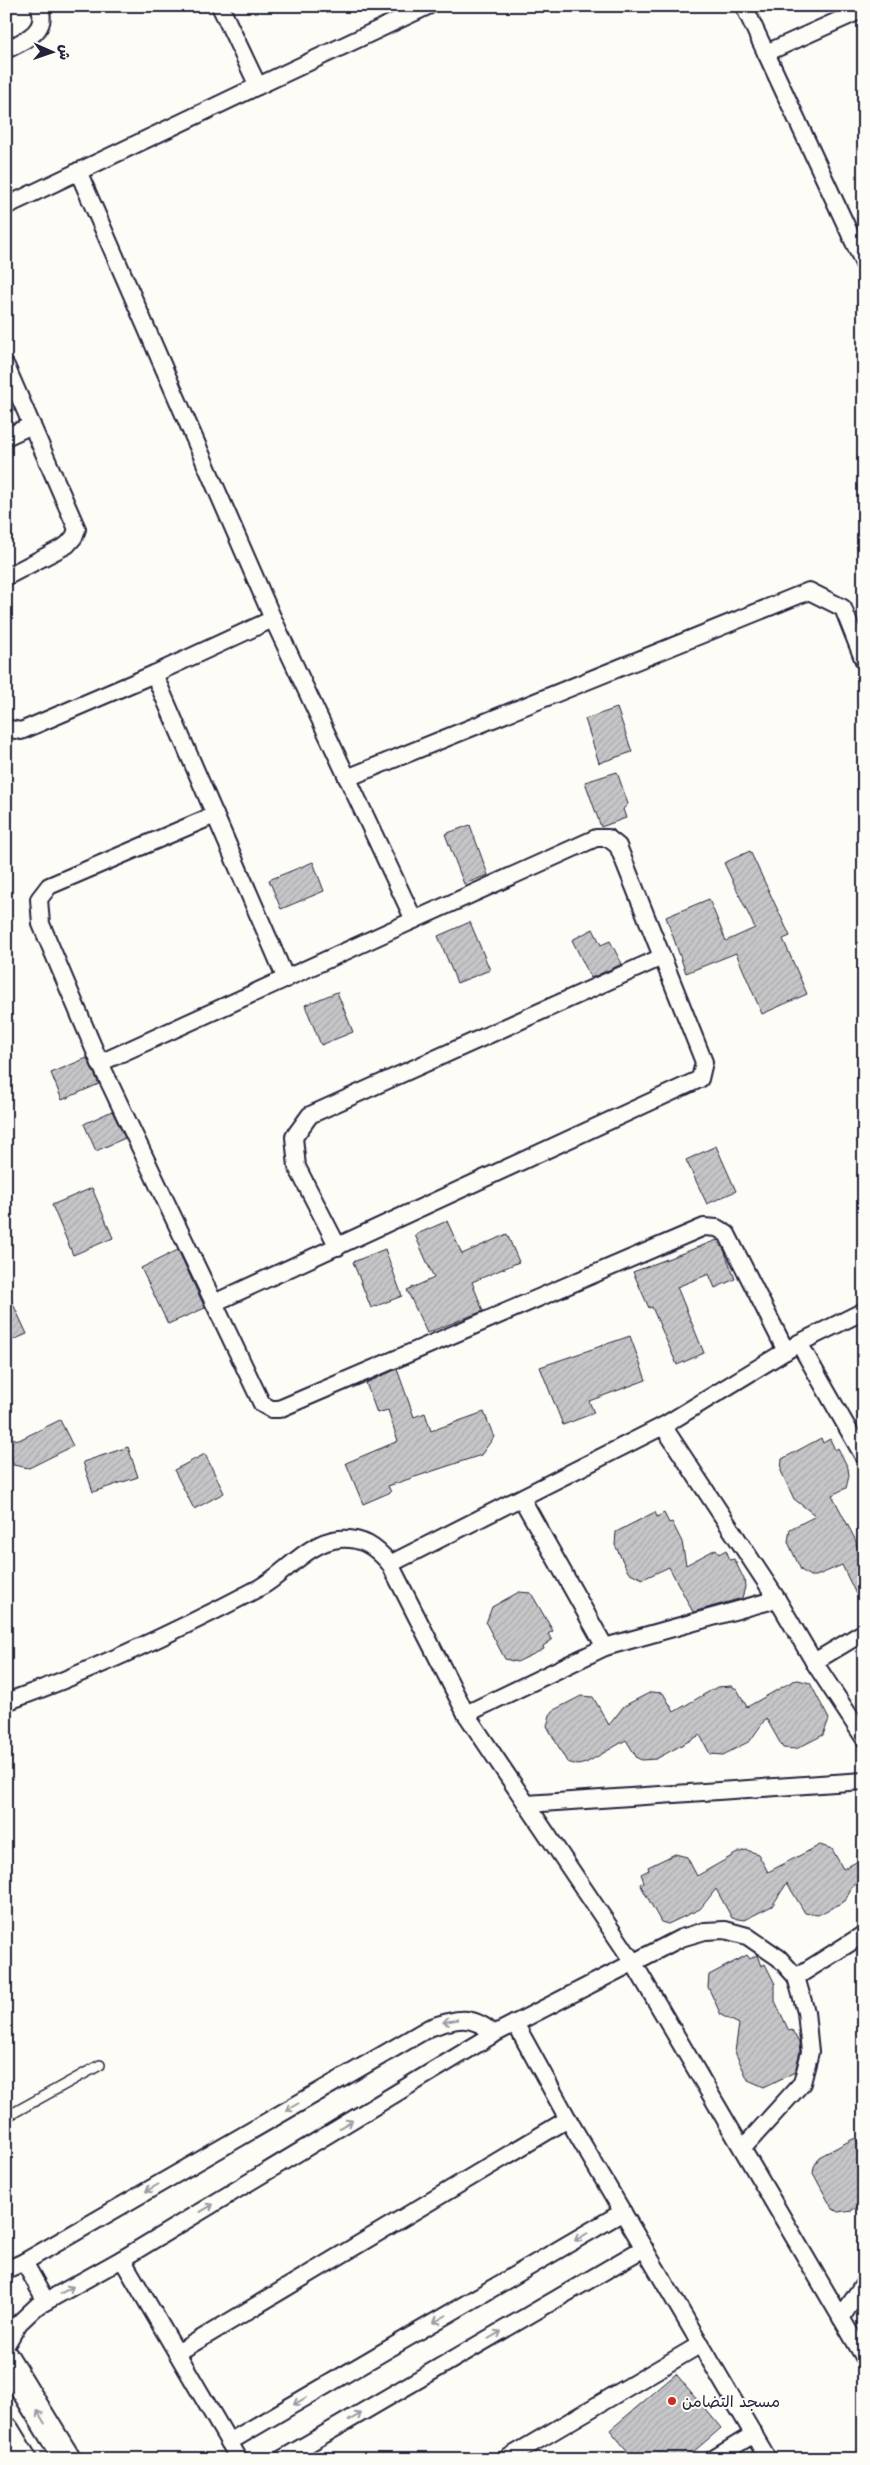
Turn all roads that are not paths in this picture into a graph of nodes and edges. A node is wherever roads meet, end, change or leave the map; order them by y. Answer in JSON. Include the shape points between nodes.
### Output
{"nodes":[{"id":1,"x":39,"y":6,"type":"edge"},
{"id":2,"x":220,"y":6,"type":"edge"},
{"id":3,"x":428,"y":6,"type":"edge"},
{"id":4,"x":744,"y":6,"type":"edge"},
{"id":5,"x":864,"y":10,"type":"edge"},
{"id":6,"x":6,"y":50,"type":"edge"},
{"id":7,"x":766,"y":53,"type":"junction"},
{"id":8,"x":258,"y":86,"type":"junction"},
{"id":9,"x":78,"y":171,"type":"junction"},
{"id":10,"x":6,"y":206,"type":"edge"},
{"id":11,"x":864,"y":264,"type":"edge"},
{"id":12,"x":6,"y":366,"type":"edge"},
{"id":13,"x":32,"y":425,"type":"junction"},
{"id":14,"x":6,"y":437,"type":"edge"},
{"id":15,"x":6,"y":577,"type":"edge"},
{"id":16,"x":273,"y":619,"type":"junction"},
{"id":17,"x":864,"y":661,"type":"edge"},
{"id":18,"x":154,"y":674,"type":"junction"},
{"id":19,"x":6,"y":728,"type":"edge"},
{"id":20,"x":347,"y":778,"type":"junction"},
{"id":21,"x":215,"y":815,"type":"junction"},
{"id":22,"x":414,"y":920,"type":"junction"},
{"id":23,"x":662,"y":957,"type":"junction"},
{"id":24,"x":286,"y":979,"type":"junction"},
{"id":25,"x":100,"y":1063,"type":"junction"},
{"id":26,"x":338,"y":1247,"type":"junction"},
{"id":27,"x":214,"y":1303,"type":"junction"},
{"id":28,"x":864,"y":1311,"type":"edge"},
{"id":29,"x":792,"y":1347,"type":"junction"},
{"id":30,"x":663,"y":1426,"type":"junction"},
{"id":31,"x":864,"y":1457,"type":"edge"},
{"id":32,"x":522,"y":1499,"type":"junction"},
{"id":33,"x":390,"y":1564,"type":"junction"},
{"id":34,"x":778,"y":1599,"type":"junction"},
{"id":35,"x":864,"y":1632,"type":"edge"},
{"id":36,"x":605,"y":1648,"type":"junction"},
{"id":37,"x":814,"y":1662,"type":"junction"},
{"id":38,"x":6,"y":1702,"type":"edge"},
{"id":39,"x":466,"y":1714,"type":"junction"},
{"id":40,"x":864,"y":1738,"type":"edge"},
{"id":41,"x":864,"y":1781,"type":"edge"},
{"id":42,"x":527,"y":1804,"type":"junction"},
{"id":43,"x":864,"y":1934,"type":"edge"},
{"id":44,"x":633,"y":1962,"type":"junction"},
{"id":45,"x":796,"y":1977,"type":"junction"},
{"id":46,"x":515,"y":2023,"type":"junction"},
{"id":47,"x":494,"y":2034,"type":"junction"},
{"id":48,"x":100,"y":2065,"type":"dead end"},
{"id":49,"x":6,"y":2117,"type":"edge"},
{"id":50,"x":568,"y":2119,"type":"junction"},
{"id":51,"x":743,"y":2148,"type":"junction"},
{"id":52,"x":623,"y":2212,"type":"junction"},
{"id":53,"x":644,"y":2248,"type":"junction"},
{"id":54,"x":122,"y":2259,"type":"junction"},
{"id":55,"x":24,"y":2262,"type":"junction"},
{"id":56,"x":6,"y":2270,"type":"edge"},
{"id":57,"x":864,"y":2282,"type":"edge"},
{"id":58,"x":46,"y":2301,"type":"junction"},
{"id":59,"x":841,"y":2318,"type":"junction"},
{"id":60,"x":701,"y":2344,"type":"junction"},
{"id":61,"x":6,"y":2345,"type":"edge"},
{"id":62,"x":177,"y":2353,"type":"junction"},
{"id":63,"x":864,"y":2357,"type":"edge"},
{"id":64,"x":6,"y":2359,"type":"edge"},
{"id":65,"x":6,"y":2431,"type":"edge"},
{"id":66,"x":754,"y":2434,"type":"junction"},
{"id":67,"x":229,"y":2442,"type":"junction"},
{"id":68,"x":23,"y":2459,"type":"edge"},
{"id":69,"x":67,"y":2459,"type":"edge"},
{"id":70,"x":239,"y":2459,"type":"edge"},
{"id":71,"x":282,"y":2459,"type":"edge"},
{"id":72,"x":506,"y":2459,"type":"edge"},
{"id":73,"x":713,"y":2459,"type":"edge"},
{"id":74,"x":768,"y":2459,"type":"edge"}],
"edges":[{"from":1,"to":6,"type":"street","via":[[42,25],[32,37]]},
{"from":2,"to":8,"type":"street"},
{"from":3,"to":8,"type":"street"},
{"from":4,"to":7,"type":"street"},
{"from":5,"to":7,"type":"street"},
{"from":7,"to":11,"type":"street"},
{"from":8,"to":9,"type":"street"},
{"from":9,"to":10,"type":"street"},
{"from":9,"to":16,"type":"street"},
{"from":12,"to":13,"type":"street"},
{"from":13,"to":14,"type":"street"},
{"from":13,"to":15,"type":"street","via":[[77,529],[67,545]]},
{"from":16,"to":18,"type":"street"},
{"from":16,"to":20,"type":"street"},
{"from":17,"to":20,"type":"street","via":[[843,608],[809,591]]},
{"from":18,"to":19,"type":"street","via":[[21,731]]},
{"from":18,"to":21,"type":"street"},
{"from":20,"to":22,"type":"street"},
{"from":21,"to":24,"type":"street"},
{"from":21,"to":25,"type":"street","via":[[49,886],[39,899],[41,924]]},
{"from":22,"to":23,"type":"street","via":[[596,838],[608,838],[618,846]]},
{"from":22,"to":24,"type":"street"},
{"from":23,"to":26,"type":"street","via":[[704,1062],[700,1079]]},
{"from":23,"to":26,"type":"street","via":[[310,1115],[294,1137],[297,1167]]},
{"from":24,"to":25,"type":"street"},
{"from":25,"to":27,"type":"street"},
{"from":26,"to":27,"type":"street"},
{"from":27,"to":29,"type":"street","via":[[262,1404],[272,1409],[279,1408],[710,1227],[727,1234]]},
{"from":28,"to":29,"type":"street"},
{"from":29,"to":30,"type":"street"},
{"from":29,"to":31,"type":"street"},
{"from":30,"to":32,"type":"street"},
{"from":30,"to":34,"type":"street"},
{"from":32,"to":33,"type":"street"},
{"from":32,"to":36,"type":"street"},
{"from":33,"to":38,"type":"street","via":[[373,1546],[358,1539],[337,1539],[319,1545],[266,1584],[185,1626],[103,1664]]},
{"from":33,"to":39,"type":"street"},
{"from":34,"to":36,"type":"street"},
{"from":34,"to":37,"type":"street"},
{"from":35,"to":37,"type":"street"},
{"from":36,"to":39,"type":"street"},
{"from":37,"to":40,"type":"street"},
{"from":39,"to":42,"type":"street"},
{"from":41,"to":42,"type":"street"},
{"from":42,"to":44,"type":"street"},
{"from":43,"to":45,"type":"street"},
{"from":44,"to":45,"type":"street","via":[[681,1938],[705,1931],[725,1930],[747,1936],[779,1958]]},
{"from":44,"to":46,"type":"street"},
{"from":44,"to":51,"type":"street"},
{"from":45,"to":51,"type":"street","via":[[806,2012],[810,2052],[802,2083]]},
{"from":46,"to":47,"type":"street"},
{"from":46,"to":50,"type":"street"},
{"from":54,"to":47,"type":"street","one_way":true},
{"from":47,"to":55,"type":"street","one_way":true,"via":[[474,2020],[454,2020],[429,2028]]},
{"from":48,"to":49,"type":"lane"},
{"from":50,"to":52,"type":"street"},
{"from":50,"to":62,"type":"street"},
{"from":51,"to":59,"type":"street"},
{"from":52,"to":53,"type":"street"},
{"from":52,"to":67,"type":"street","one_way":true},
{"from":53,"to":60,"type":"street"},
{"from":71,"to":53,"type":"street","one_way":true},
{"from":58,"to":54,"type":"street","one_way":true},
{"from":54,"to":62,"type":"street"},
{"from":55,"to":56,"type":"street"},
{"from":55,"to":58,"type":"street"},
{"from":57,"to":59,"type":"street"},
{"from":58,"to":61,"type":"street","via":[[19,2323]]},
{"from":59,"to":63,"type":"street"},
{"from":60,"to":66,"type":"street"},
{"from":60,"to":72,"type":"street"},
{"from":62,"to":67,"type":"street"},
{"from":69,"to":64,"type":"main road","one_way":true},
{"from":65,"to":68,"type":"main road"},
{"from":66,"to":73,"type":"street"},
{"from":66,"to":74,"type":"street"},
{"from":67,"to":70,"type":"street"}]}
